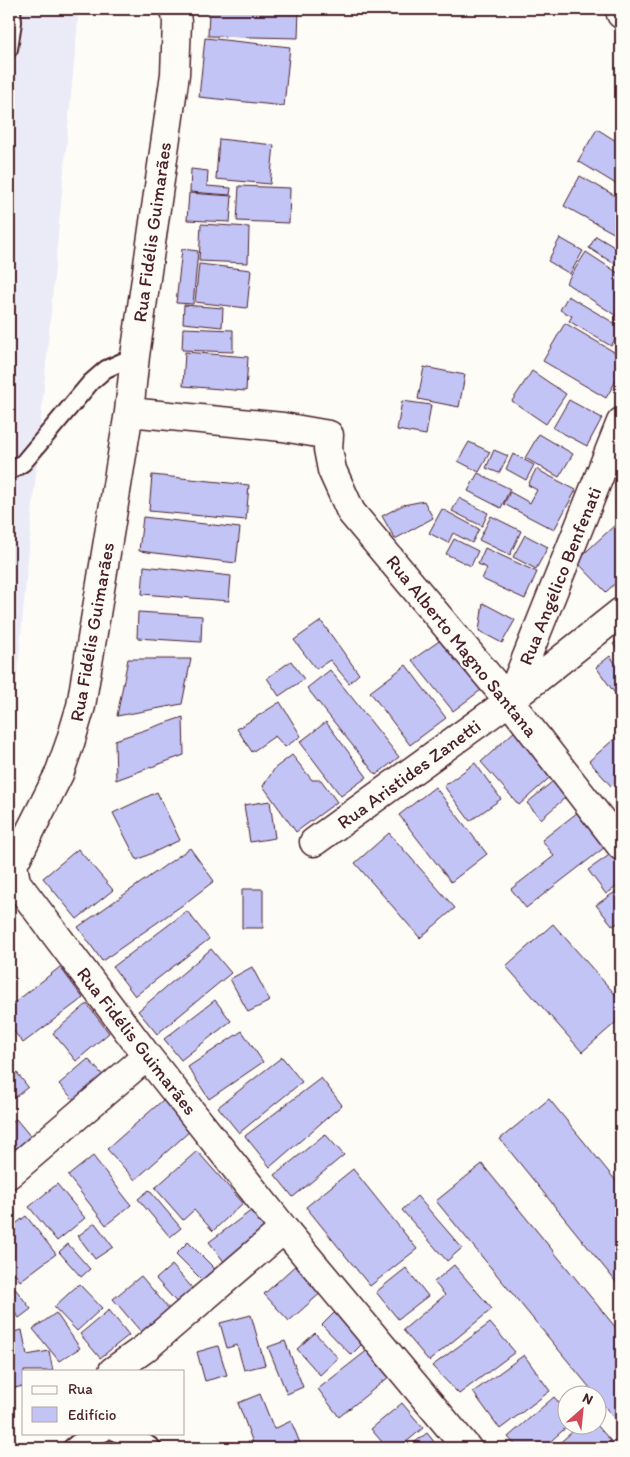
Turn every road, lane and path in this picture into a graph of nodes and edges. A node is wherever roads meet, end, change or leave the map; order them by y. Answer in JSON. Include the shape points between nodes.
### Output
{"nodes":[{"id":1,"x":12,"y":9,"type":"edge"},
{"id":2,"x":175,"y":9,"type":"edge"},
{"id":3,"x":620,"y":9,"type":"edge"},
{"id":4,"x":621,"y":14,"type":"edge"},
{"id":5,"x":9,"y":49,"type":"edge"},
{"id":6,"x":135,"y":356,"type":"junction"},
{"id":7,"x":129,"y":412,"type":"junction"},
{"id":8,"x":621,"y":422,"type":"edge"},
{"id":9,"x":9,"y":472,"type":"edge"},
{"id":10,"x":621,"y":612,"type":"edge"},
{"id":11,"x":509,"y":701,"type":"junction"},
{"id":12,"x":314,"y":842,"type":"dead end"},
{"id":13,"x":621,"y":846,"type":"edge"},
{"id":14,"x":147,"y":1056,"type":"junction"},
{"id":15,"x":9,"y":1174,"type":"edge"},
{"id":16,"x":284,"y":1229,"type":"junction"},
{"id":17,"x":114,"y":1370,"type":"edge"},
{"id":18,"x":101,"y":1434,"type":"edge"},
{"id":19,"x":119,"y":1434,"type":"edge"},
{"id":20,"x":71,"y":1448,"type":"edge"},
{"id":21,"x":153,"y":1448,"type":"edge"},
{"id":22,"x":467,"y":1448,"type":"edge"}],
"edges":[{"from":1,"to":5,"type":"lane"},
{"from":2,"to":6,"type":"street","name":"Rua Fidélis Guimarães","via":[[175,74]]},
{"from":3,"to":4,"type":"street"},
{"from":6,"to":7,"type":"street","name":"Rua Fidélis Guimarães"},
{"from":6,"to":9,"type":"lane","via":[[98,376],[22,463]]},
{"from":7,"to":11,"type":"street","name":"Rua Alberto Magno Santana","via":[[283,427],[329,435],[332,470],[351,512]]},
{"from":7,"to":14,"type":"street","name":"Rua Fidélis Guimarães","via":[[81,706],[58,774],[13,865],[16,882]]},
{"from":8,"to":11,"type":"street","name":"Rua Angélico Benfenati"},
{"from":10,"to":11,"type":"street","name":"Rua Aristides Zanetti"},
{"from":11,"to":12,"type":"street","name":"Rua Aristides Zanetti"},
{"from":11,"to":13,"type":"street","name":"Rua Alberto Magno Santana"},
{"from":14,"to":15,"type":"street"},
{"from":14,"to":16,"type":"street","name":"Rua Fidélis Guimarães"},
{"from":16,"to":17,"type":"street","via":[[144,1349]]},
{"from":16,"to":22,"type":"street","name":"Rua Fidélis Guimarães"},
{"from":18,"to":20,"type":"lane"},
{"from":19,"to":21,"type":"lane"}]}
